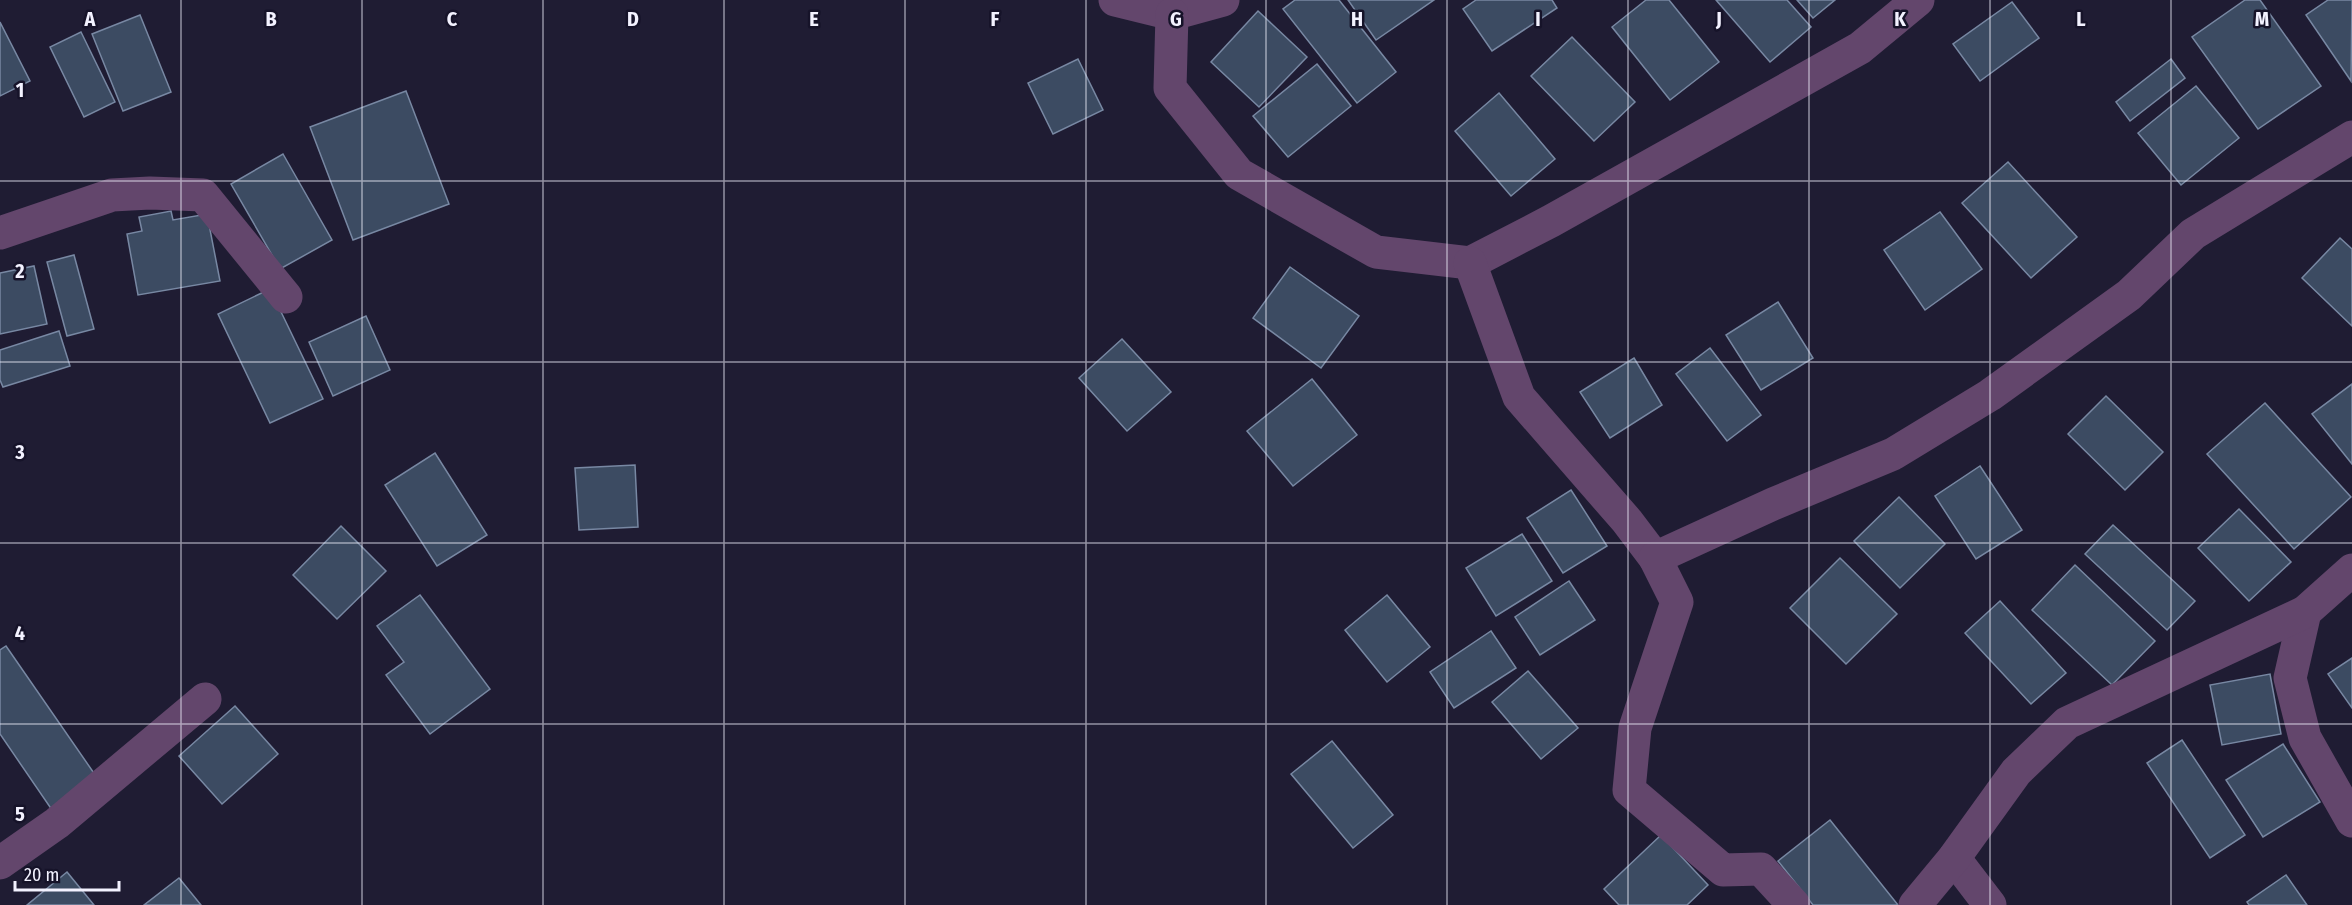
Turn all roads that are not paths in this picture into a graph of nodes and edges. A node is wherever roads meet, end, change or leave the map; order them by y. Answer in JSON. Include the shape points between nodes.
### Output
{"nodes":[{"id":1,"x":1115,"y":0,"type":"edge"},
{"id":2,"x":1223,"y":0,"type":"edge"},
{"id":3,"x":1918,"y":0,"type":"edge"},
{"id":4,"x":1172,"y":14,"type":"junction"},
{"id":5,"x":2352,"y":137,"type":"edge"},
{"id":6,"x":0,"y":233,"type":"edge"},
{"id":7,"x":1470,"y":263,"type":"junction"},
{"id":8,"x":286,"y":297,"type":"dead end"},
{"id":9,"x":1655,"y":558,"type":"junction"},
{"id":10,"x":2352,"y":570,"type":"edge"},
{"id":11,"x":2305,"y":612,"type":"junction"},
{"id":12,"x":205,"y":699,"type":"dead end"},
{"id":13,"x":2352,"y":821,"type":"edge"},
{"id":14,"x":1954,"y":858,"type":"junction"},
{"id":15,"x":0,"y":863,"type":"edge"},
{"id":16,"x":1794,"y":905,"type":"edge"},
{"id":17,"x":1915,"y":905,"type":"edge"},
{"id":18,"x":1990,"y":905,"type":"edge"}],
"edges":[{"from":1,"to":4,"type":"street"},
{"from":2,"to":4,"type":"street"},
{"from":3,"to":7,"type":"street","via":[[1860,48]]},
{"from":4,"to":7,"type":"street","via":[[1170,88],[1239,174],[1376,252]]},
{"from":5,"to":9,"type":"street","via":[[2193,234],[2129,295],[1990,395],[1893,454]]},
{"from":6,"to":8,"type":"street","via":[[112,195],[203,195]]},
{"from":7,"to":9,"type":"street","via":[[1519,397],[1627,520]]},
{"from":9,"to":16,"type":"street","via":[[1677,602],[1635,728],[1629,790],[1723,870],[1761,869]]},
{"from":10,"to":11,"type":"street"},
{"from":11,"to":13,"type":"street","via":[[2290,678],[2305,738]]},
{"from":11,"to":14,"type":"street","via":[[2067,723],[2016,772]]},
{"from":12,"to":15,"type":"street","via":[[57,823]]},
{"from":14,"to":17,"type":"street"},
{"from":14,"to":18,"type":"street"}]}
